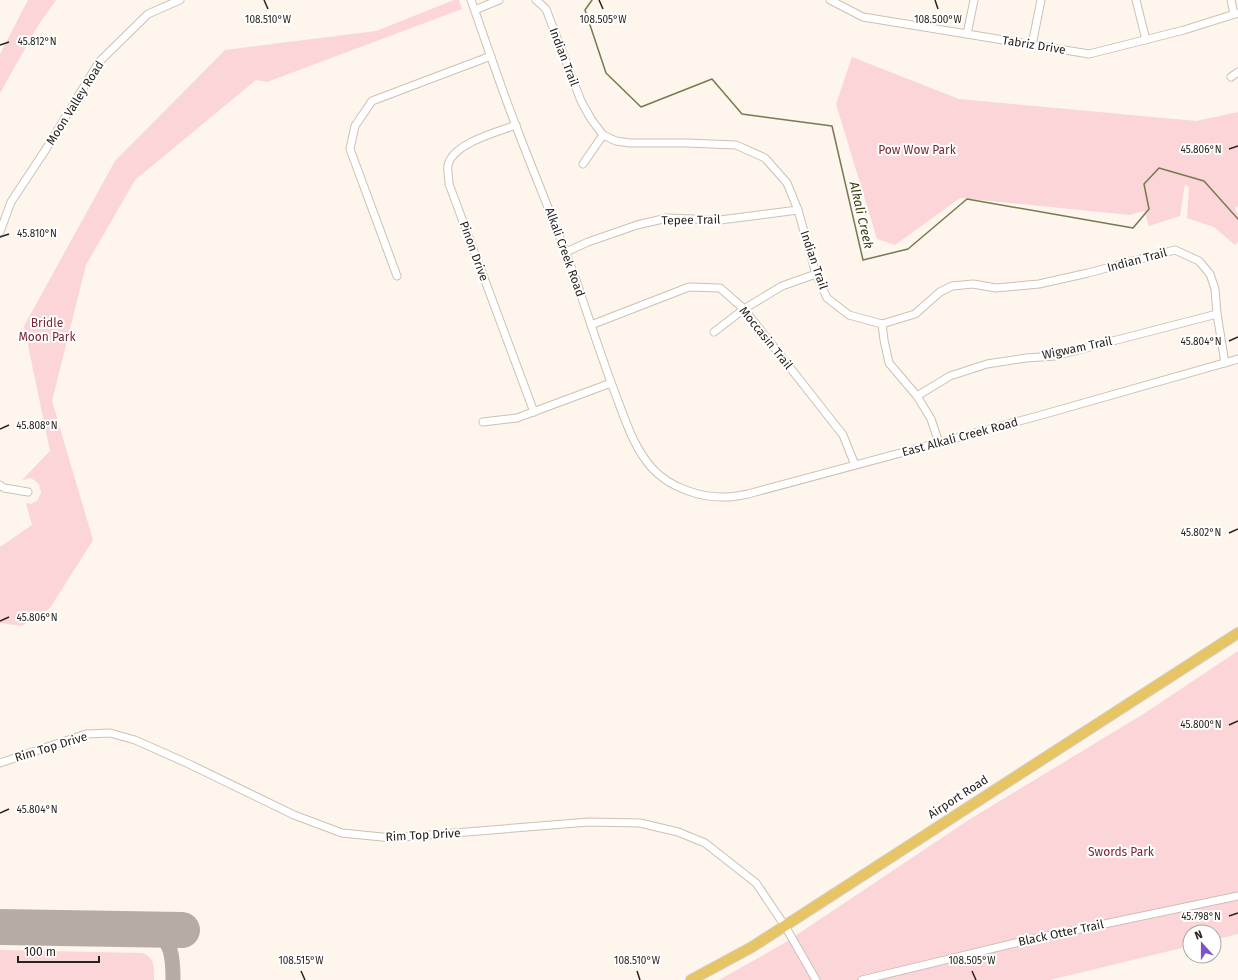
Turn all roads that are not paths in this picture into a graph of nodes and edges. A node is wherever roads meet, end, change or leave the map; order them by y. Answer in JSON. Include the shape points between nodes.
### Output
{"nodes":[{"id":1,"x":180,"y":0,"type":"edge"},
{"id":2,"x":471,"y":0,"type":"edge"},
{"id":3,"x":500,"y":0,"type":"edge"},
{"id":4,"x":536,"y":0,"type":"edge"},
{"id":5,"x":830,"y":0,"type":"edge"},
{"id":6,"x":974,"y":0,"type":"edge"},
{"id":7,"x":1042,"y":0,"type":"edge"},
{"id":8,"x":1136,"y":0,"type":"edge"},
{"id":9,"x":1231,"y":0,"type":"edge"},
{"id":10,"x":474,"y":10,"type":"junction"},
{"id":11,"x":1236,"y":13,"type":"edge"},
{"id":12,"x":967,"y":34,"type":"junction"},
{"id":13,"x":1146,"y":40,"type":"junction"},
{"id":14,"x":1032,"y":45,"type":"junction"},
{"id":15,"x":491,"y":56,"type":"junction"},
{"id":16,"x":1238,"y":72,"type":"edge"},
{"id":17,"x":1231,"y":77,"type":"dead end"},
{"id":18,"x":516,"y":125,"type":"junction"},
{"id":19,"x":603,"y":135,"type":"junction"},
{"id":20,"x":583,"y":164,"type":"dead end"},
{"id":21,"x":798,"y":210,"type":"junction"},
{"id":22,"x":0,"y":232,"type":"edge"},
{"id":23,"x":566,"y":252,"type":"junction"},
{"id":24,"x":816,"y":274,"type":"junction"},
{"id":25,"x":397,"y":276,"type":"dead end"},
{"id":26,"x":744,"y":309,"type":"junction"},
{"id":27,"x":1217,"y":314,"type":"junction"},
{"id":28,"x":882,"y":324,"type":"junction"},
{"id":29,"x":591,"y":325,"type":"junction"},
{"id":30,"x":714,"y":332,"type":"dead end"},
{"id":31,"x":1238,"y":359,"type":"edge"},
{"id":32,"x":1225,"y":363,"type":"junction"},
{"id":33,"x":611,"y":383,"type":"junction"},
{"id":34,"x":917,"y":396,"type":"junction"},
{"id":35,"x":534,"y":412,"type":"junction"},
{"id":36,"x":483,"y":422,"type":"dead end"},
{"id":37,"x":939,"y":443,"type":"junction"},
{"id":38,"x":855,"y":464,"type":"junction"},
{"id":39,"x":0,"y":485,"type":"edge"},
{"id":40,"x":681,"y":488,"type":"joint"},
{"id":41,"x":28,"y":492,"type":"dead end"},
{"id":42,"x":1238,"y":633,"type":"edge"},
{"id":43,"x":0,"y":763,"type":"edge"},
{"id":44,"x":1238,"y":896,"type":"edge"},
{"id":45,"x":785,"y":926,"type":"junction"},
{"id":46,"x":691,"y":980,"type":"edge"},
{"id":47,"x":816,"y":980,"type":"edge"},
{"id":48,"x":862,"y":980,"type":"edge"}],
"edges":[{"from":1,"to":22,"type":"street","name":"Moon Valley Road","via":[[148,14],[99,62],[11,202]]},
{"from":2,"to":10,"type":"street","name":"Alkali Creek Road"},
{"from":3,"to":10,"type":"street"},
{"from":4,"to":19,"type":"street","name":"Indian Trail","via":[[546,9],[581,101],[590,119]]},
{"from":5,"to":12,"type":"street","name":"Tabriz Drive","via":[[863,17]]},
{"from":6,"to":12,"type":"street"},
{"from":7,"to":14,"type":"street"},
{"from":8,"to":13,"type":"street"},
{"from":9,"to":11,"type":"street"},
{"from":10,"to":15,"type":"street","name":"Alkali Creek Road"},
{"from":11,"to":13,"type":"street","name":"Tabriz Drive"},
{"from":12,"to":14,"type":"street","name":"Tabriz Drive"},
{"from":13,"to":14,"type":"street","name":"Tabriz Drive","via":[[1089,54]]},
{"from":15,"to":18,"type":"street","name":"Alkali Creek Road"},
{"from":15,"to":25,"type":"street","via":[[372,101],[355,126],[350,149]]},
{"from":16,"to":17,"type":"street"},
{"from":18,"to":23,"type":"street","name":"Alkali Creek Road"},
{"from":18,"to":35,"type":"street","name":"Pinon Drive","via":[[469,142],[455,153],[448,164],[449,184]]},
{"from":19,"to":20,"type":"street"},
{"from":19,"to":21,"type":"street","name":"Indian Trail","via":[[616,141],[630,143],[687,142],[736,145],[765,158],[787,184]]},
{"from":21,"to":23,"type":"street","name":"Tepee Trail","via":[[720,220],[667,218],[637,225]]},
{"from":21,"to":24,"type":"street","name":"Indian Trail"},
{"from":23,"to":29,"type":"street","name":"Alkali Creek Road"},
{"from":24,"to":26,"type":"street","via":[[782,286]]},
{"from":24,"to":28,"type":"street","name":"Indian Trail","via":[[827,298],[849,315]]},
{"from":26,"to":29,"type":"street","name":"Moccasin Trail","via":[[720,288],[689,287]]},
{"from":26,"to":30,"type":"street"},
{"from":26,"to":38,"type":"street","name":"Moccasin Trail","via":[[843,434]]},
{"from":27,"to":28,"type":"street","name":"Indian Trail","via":[[1215,289],[1210,274],[1200,261],[1175,250],[1039,284],[996,288],[973,284],[952,286],[940,292],[915,314]]},
{"from":27,"to":32,"type":"street","name":"Indian Trail"},
{"from":27,"to":34,"type":"street","name":"Wigwam Trail","via":[[1054,356],[987,364],[950,376]]},
{"from":28,"to":34,"type":"street","via":[[889,363]]},
{"from":29,"to":33,"type":"street","name":"Alkali Creek Road"},
{"from":31,"to":32,"type":"street","name":"East Alkali Creek Road"},
{"from":32,"to":37,"type":"street","name":"East Alkali Creek Road"},
{"from":33,"to":35,"type":"street"},
{"from":33,"to":40,"type":"street","name":"Alkali Creek Road","via":[[632,438],[642,455],[654,470]]},
{"from":34,"to":37,"type":"street","via":[[931,419]]},
{"from":35,"to":36,"type":"street","via":[[517,418]]},
{"from":37,"to":38,"type":"street","name":"East Alkali Creek Road"},
{"from":38,"to":40,"type":"street","name":"East Alkali Creek Road","via":[[729,497],[702,495]]},
{"from":39,"to":41,"type":"street"},
{"from":42,"to":45,"type":"highway","name":"Airport Road"},
{"from":43,"to":45,"type":"street","name":"Rim Top Drive","via":[[86,734],[110,733],[135,740],[294,815],[342,833],[392,838],[589,822],[640,823],[678,832],[705,843],[756,884]]},
{"from":44,"to":48,"type":"street","name":"Black Otter Trail","via":[[1028,940]]},
{"from":45,"to":46,"type":"highway","name":"Airport Road"},
{"from":45,"to":47,"type":"street"}]}
